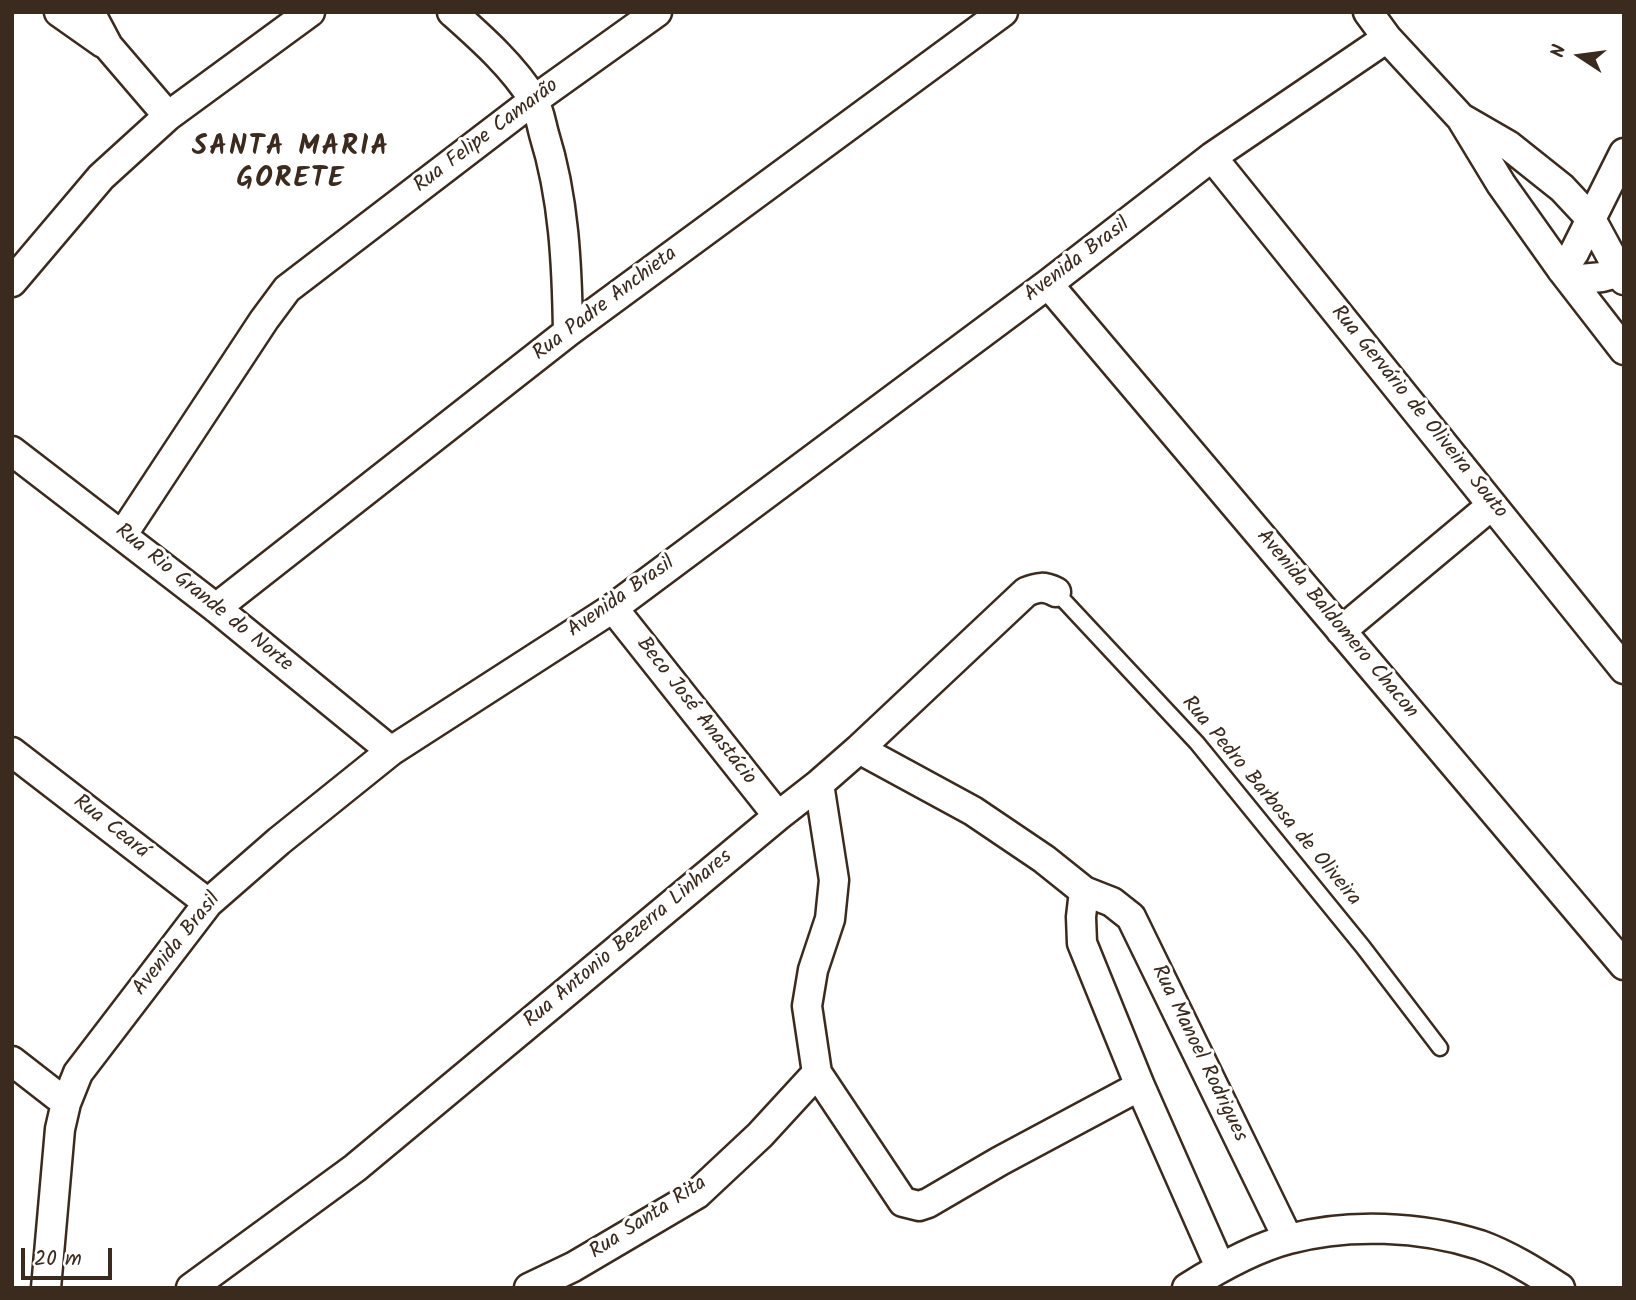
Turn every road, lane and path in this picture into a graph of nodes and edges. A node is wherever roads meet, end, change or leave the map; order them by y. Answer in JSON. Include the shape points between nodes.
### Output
{"nodes":[{"id":1,"x":59,"y":12,"type":"edge"},
{"id":2,"x":90,"y":12,"type":"edge"},
{"id":3,"x":310,"y":12,"type":"edge"},
{"id":4,"x":452,"y":12,"type":"edge"},
{"id":5,"x":657,"y":12,"type":"edge"},
{"id":6,"x":1003,"y":12,"type":"edge"},
{"id":7,"x":1368,"y":12,"type":"edge"},
{"id":8,"x":1387,"y":38,"type":"junction"},
{"id":9,"x":108,"y":46,"type":"junction"},
{"id":10,"x":534,"y":100,"type":"junction"},
{"id":11,"x":168,"y":116,"type":"junction"},
{"id":12,"x":1461,"y":118,"type":"junction"},
{"id":13,"x":1624,"y":153,"type":"edge"},
{"id":14,"x":1212,"y":157,"type":"junction"},
{"id":15,"x":1591,"y":219,"type":"junction"},
{"id":16,"x":1623,"y":274,"type":"edge"},
{"id":17,"x":1566,"y":275,"type":"junction"},
{"id":18,"x":12,"y":282,"type":"edge"},
{"id":19,"x":1048,"y":284,"type":"junction"},
{"id":20,"x":568,"y":332,"type":"junction"},
{"id":21,"x":1624,"y":350,"type":"edge"},
{"id":22,"x":12,"y":451,"type":"edge"},
{"id":23,"x":1492,"y":505,"type":"junction"},
{"id":24,"x":122,"y":534,"type":"junction"},
{"id":25,"x":1056,"y":592,"type":"joint"},
{"id":26,"x":216,"y":608,"type":"junction"},
{"id":27,"x":613,"y":608,"type":"junction"},
{"id":28,"x":1341,"y":631,"type":"junction"},
{"id":29,"x":1624,"y":669,"type":"edge"},
{"id":30,"x":859,"y":749,"type":"junction"},
{"id":31,"x":391,"y":751,"type":"junction"},
{"id":32,"x":12,"y":752,"type":"edge"},
{"id":33,"x":819,"y":784,"type":"junction"},
{"id":34,"x":778,"y":816,"type":"junction"},
{"id":35,"x":1084,"y":891,"type":"junction"},
{"id":36,"x":208,"y":904,"type":"junction"},
{"id":37,"x":1624,"y":965,"type":"edge"},
{"id":38,"x":1440,"y":1048,"type":"dead end"},
{"id":39,"x":12,"y":1061,"type":"edge"},
{"id":40,"x":817,"y":1073,"type":"junction"},
{"id":41,"x":1140,"y":1086,"type":"junction"},
{"id":42,"x":66,"y":1103,"type":"junction"},
{"id":43,"x":1288,"y":1239,"type":"junction"},
{"id":44,"x":1220,"y":1267,"type":"junction"},
{"id":45,"x":46,"y":1288,"type":"edge"},
{"id":46,"x":191,"y":1288,"type":"edge"},
{"id":47,"x":529,"y":1288,"type":"edge"},
{"id":48,"x":1187,"y":1288,"type":"edge"},
{"id":49,"x":1560,"y":1288,"type":"edge"}],
"edges":[{"from":1,"to":9,"type":"street"},
{"from":2,"to":9,"type":"street"},
{"from":3,"to":11,"type":"street"},
{"from":4,"to":10,"type":"street"},
{"from":5,"to":10,"type":"street","name":"Rua Felipe Camarão"},
{"from":6,"to":20,"type":"street","name":"Rua Padre Anchieta"},
{"from":7,"to":8,"type":"street"},
{"from":8,"to":12,"type":"street"},
{"from":8,"to":14,"type":"street","name":"Avenida Brasil"},
{"from":9,"to":11,"type":"street"},
{"from":10,"to":20,"type":"street","via":[[561,212]]},
{"from":10,"to":24,"type":"street","name":"Rua Felipe Camarão","via":[[287,289]]},
{"from":11,"to":18,"type":"street","via":[[101,177]]},
{"from":12,"to":15,"type":"street","via":[[1508,145],[1562,188]]},
{"from":12,"to":17,"type":"street"},
{"from":13,"to":15,"type":"street"},
{"from":14,"to":19,"type":"street","name":"Avenida Brasil"},
{"from":14,"to":23,"type":"street","name":"Rua Gervário de Oliveira Souto"},
{"from":15,"to":16,"type":"street"},
{"from":15,"to":17,"type":"street"},
{"from":16,"to":17,"type":"street"},
{"from":17,"to":21,"type":"street"},
{"from":19,"to":27,"type":"street","name":"Avenida Brasil"},
{"from":19,"to":28,"type":"street","name":"Avenida Baldomero Chacon"},
{"from":20,"to":26,"type":"street","name":"Rua Padre Anchieta"},
{"from":22,"to":24,"type":"street","name":"Rua Rio Grande do Norte"},
{"from":23,"to":28,"type":"street"},
{"from":23,"to":29,"type":"street","name":"Rua Gervário de Oliveira Souto"},
{"from":24,"to":26,"type":"street","name":"Rua Rio Grande do Norte"},
{"from":25,"to":30,"type":"street","name":"Rua Antonio Bezerra Linhares","via":[[1037,587],[1026,592]]},
{"from":25,"to":38,"type":"lane","name":"Rua Pedro Barbosa de Oliveira","via":[[1197,743]]},
{"from":26,"to":31,"type":"street","name":"Rua Rio Grande do Norte"},
{"from":27,"to":31,"type":"street","name":"Avenida Brasil"},
{"from":27,"to":34,"type":"street","name":"Beco José Anastácio"},
{"from":28,"to":37,"type":"street","name":"Avenida Baldomero Chacon"},
{"from":30,"to":33,"type":"street","name":"Rua Antonio Bezerra Linhares"},
{"from":30,"to":35,"type":"street","name":"Rua Manoel Rodrigues","via":[[972,811]]},
{"from":31,"to":36,"type":"street","name":"Avenida Brasil"},
{"from":32,"to":36,"type":"street","name":"Rua Ceará"},
{"from":33,"to":34,"type":"street","name":"Rua Antonio Bezerra Linhares"},
{"from":33,"to":40,"type":"street","via":[[834,880],[830,919],[807,1006]]},
{"from":34,"to":46,"type":"street","name":"Rua Antonio Bezerra Linhares","via":[[355,1168]]},
{"from":35,"to":41,"type":"street","via":[[1082,943]]},
{"from":35,"to":43,"type":"street","name":"Rua Manoel Rodrigues","via":[[1131,916]]},
{"from":36,"to":42,"type":"street","name":"Avenida Brasil","via":[[78,1073]]},
{"from":39,"to":42,"type":"street"},
{"from":40,"to":41,"type":"street","via":[[903,1202],[919,1206]]},
{"from":40,"to":47,"type":"street","name":"Rua Santa Rita","via":[[697,1194]]},
{"from":41,"to":44,"type":"street"},
{"from":42,"to":45,"type":"street","name":"Avenida Brasil"},
{"from":43,"to":44,"type":"street"},
{"from":43,"to":49,"type":"street","via":[[1343,1230],[1404,1228],[1480,1245]]},
{"from":44,"to":48,"type":"street"}]}
